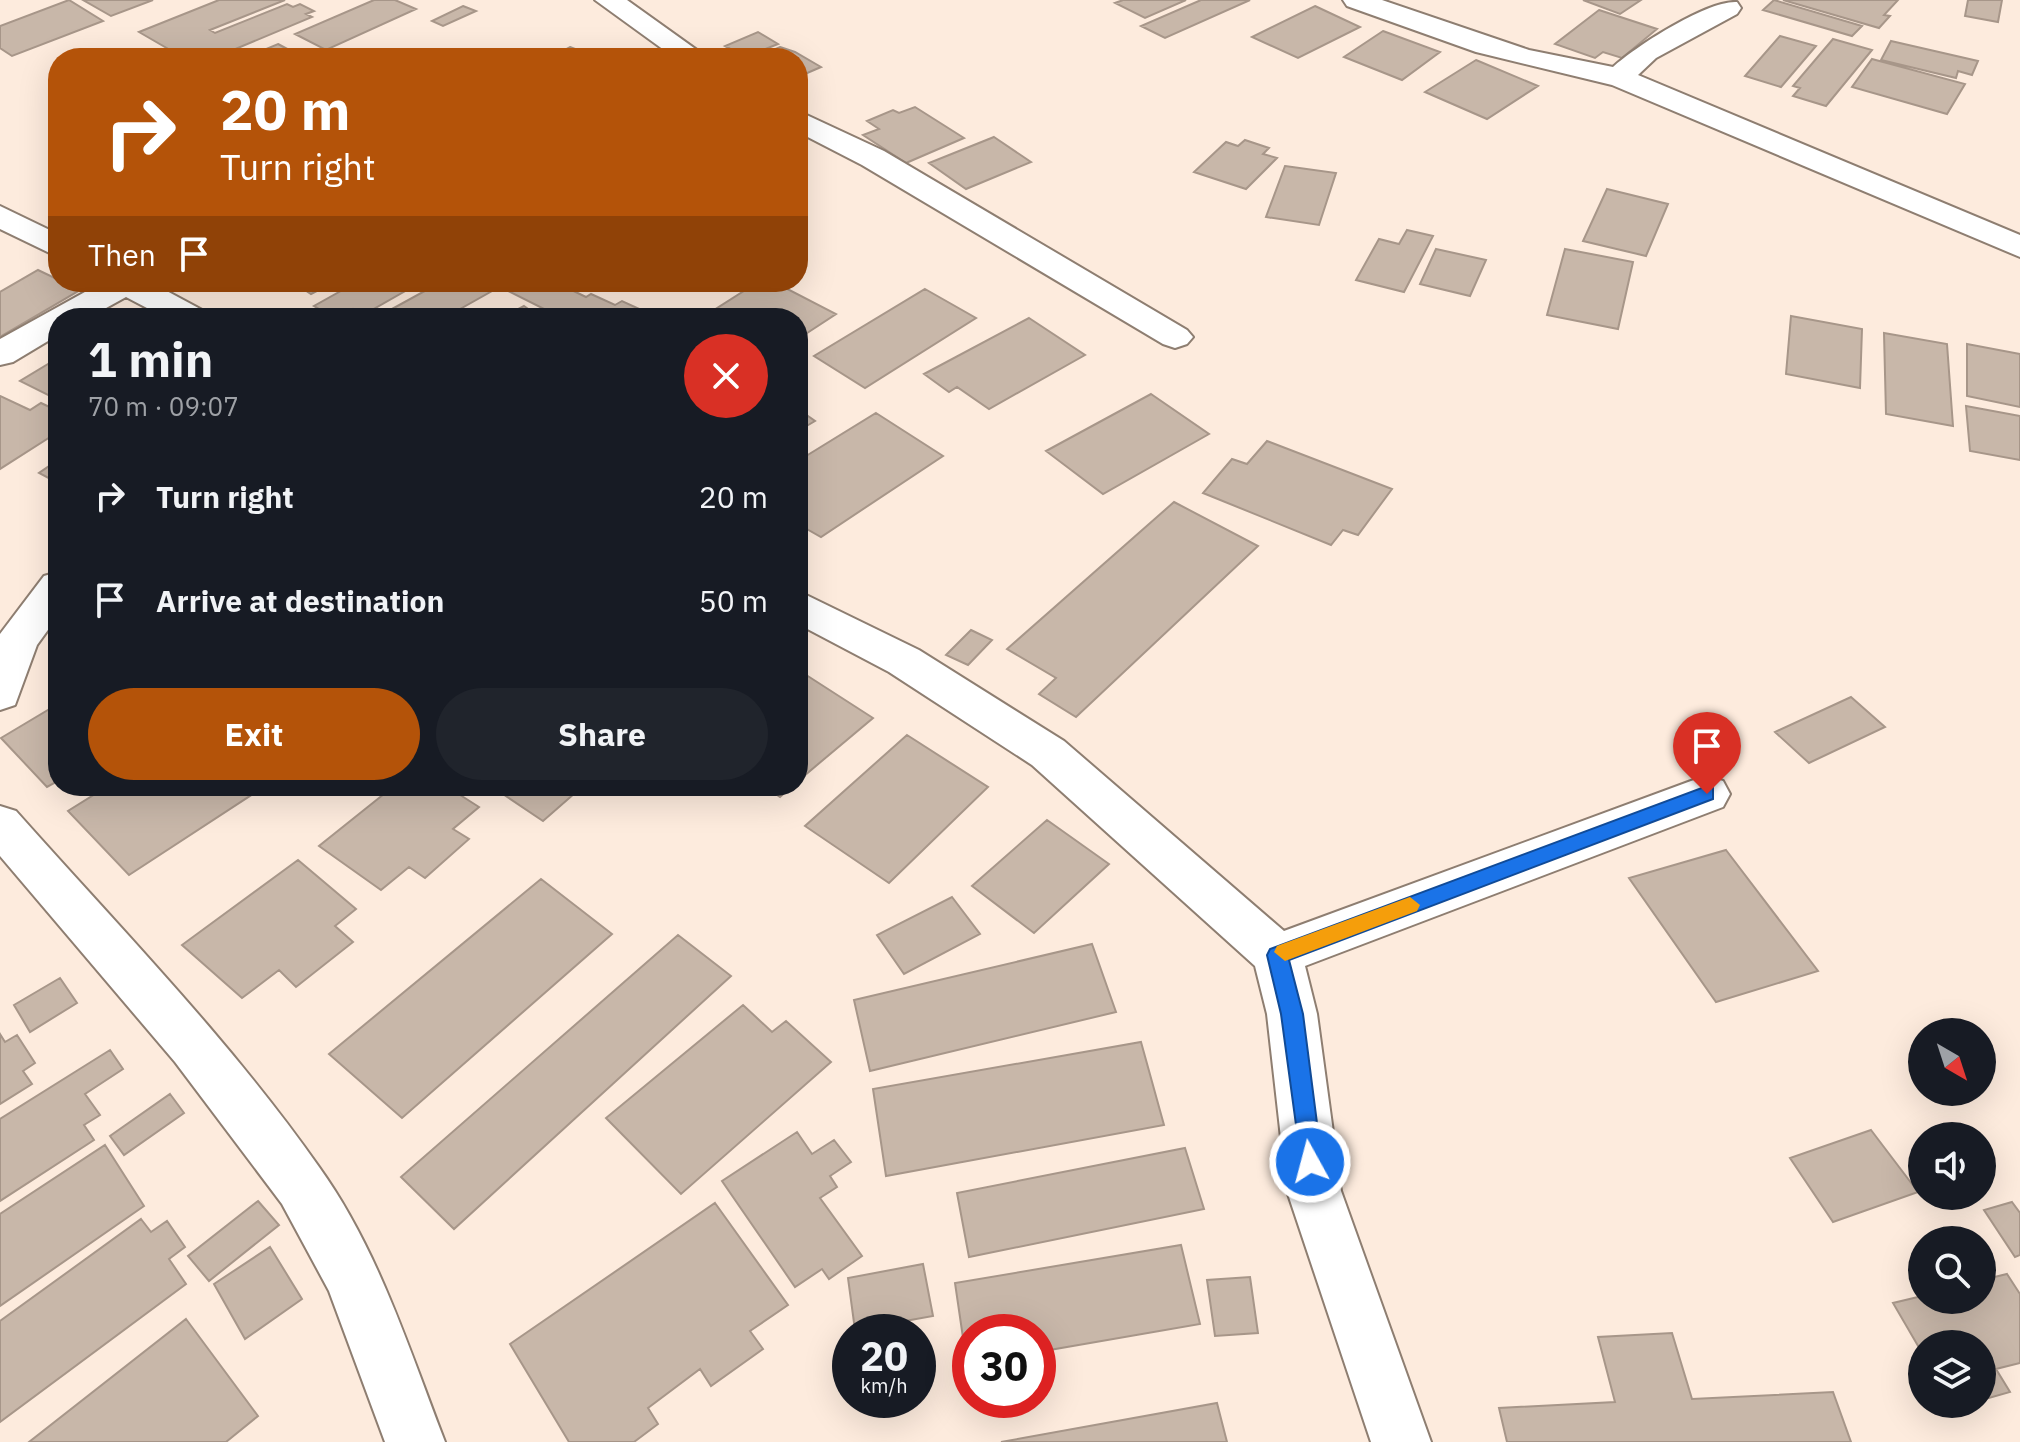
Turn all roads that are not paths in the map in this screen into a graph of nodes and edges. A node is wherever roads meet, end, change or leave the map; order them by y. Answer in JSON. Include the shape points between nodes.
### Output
{"nodes":[{"id":1,"x":609,"y":0,"type":"edge"},
{"id":2,"x":1357,"y":0,"type":"edge"},
{"id":3,"x":1727,"y":8,"type":"dead end"},
{"id":4,"x":679,"y":48,"type":"edge"},
{"id":5,"x":1619,"y":77,"type":"junction"},
{"id":6,"x":808,"y":125,"type":"edge"},
{"id":7,"x":0,"y":216,"type":"edge"},
{"id":8,"x":48,"y":242,"type":"edge"},
{"id":9,"x":2020,"y":247,"type":"edge"},
{"id":10,"x":108,"y":292,"type":"edge"},
{"id":11,"x":144,"y":292,"type":"edge"},
{"id":12,"x":80,"y":308,"type":"edge"},
{"id":13,"x":173,"y":308,"type":"edge"},
{"id":14,"x":48,"y":327,"type":"edge"},
{"id":15,"x":1175,"y":337,"type":"dead end"},
{"id":16,"x":0,"y":354,"type":"edge"},
{"id":17,"x":48,"y":599,"type":"edge"},
{"id":18,"x":808,"y":611,"type":"edge"},
{"id":19,"x":0,"y":694,"type":"edge"},
{"id":20,"x":1707,"y":794,"type":"dead end"},
{"id":21,"x":3,"y":832,"type":"edge"},
{"id":22,"x":1277,"y":955,"type":"junction"},
{"id":23,"x":415,"y":1442,"type":"edge"},
{"id":24,"x":1401,"y":1442,"type":"edge"}],
"edges":[{"from":1,"to":4,"type":"street"},
{"from":2,"to":5,"type":"street","via":[[1561,69]]},
{"from":3,"to":5,"type":"street","via":[[1646,52]]},
{"from":5,"to":9,"type":"street"},
{"from":6,"to":15,"type":"street"},
{"from":7,"to":8,"type":"street"},
{"from":10,"to":12,"type":"street"},
{"from":11,"to":13,"type":"street"},
{"from":14,"to":16,"type":"street"},
{"from":17,"to":19,"type":"street","via":[[17,641]]},
{"from":18,"to":22,"type":"street","via":[[904,661],[1048,753]]},
{"from":20,"to":22,"type":"street"},
{"from":21,"to":23,"type":"street","via":[[193,1046],[301,1186],[352,1277]]},
{"from":22,"to":24,"type":"street","via":[[1292,1014],[1314,1191]]}]}
